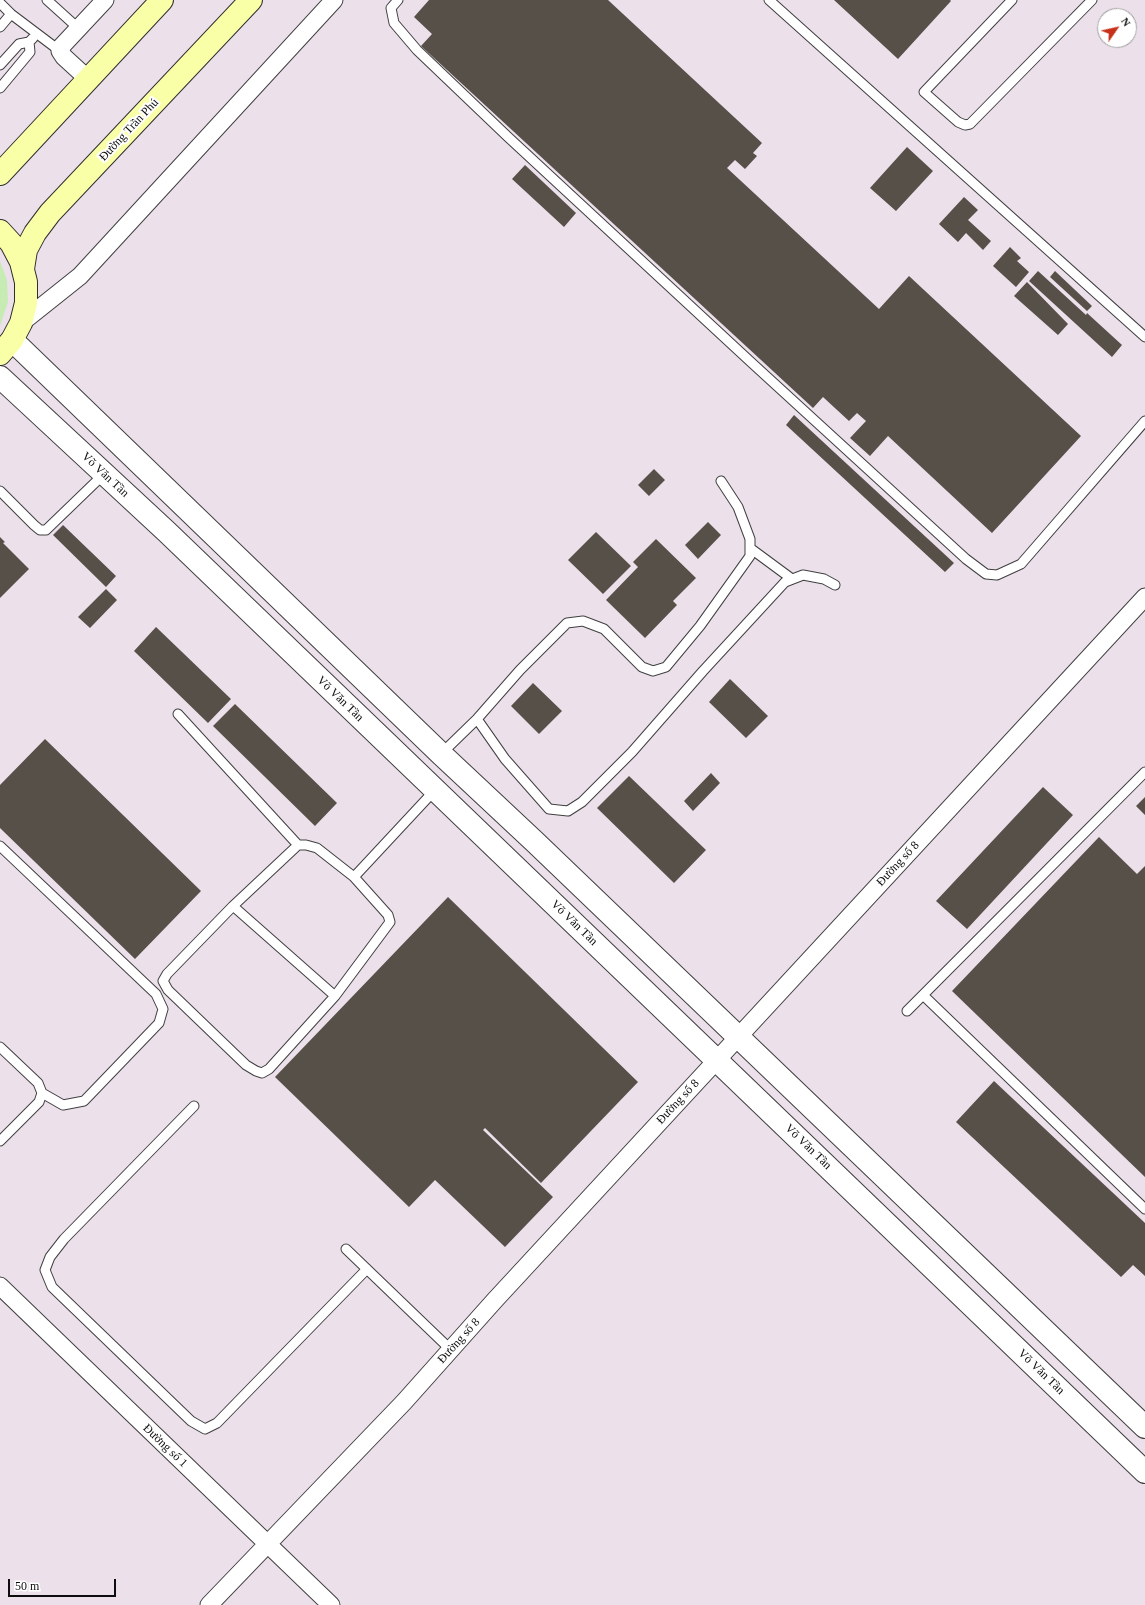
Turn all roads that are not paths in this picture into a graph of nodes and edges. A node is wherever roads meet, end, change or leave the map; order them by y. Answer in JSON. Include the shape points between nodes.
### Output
{"nodes":[{"id":1,"x":47,"y":0,"type":"edge"},
{"id":2,"x":105,"y":0,"type":"edge"},
{"id":3,"x":162,"y":0,"type":"edge"},
{"id":4,"x":251,"y":0,"type":"edge"},
{"id":5,"x":334,"y":0,"type":"edge"},
{"id":6,"x":398,"y":0,"type":"edge"},
{"id":7,"x":769,"y":0,"type":"edge"},
{"id":8,"x":1012,"y":0,"type":"edge"},
{"id":9,"x":1092,"y":0,"type":"edge"},
{"id":10,"x":0,"y":3,"type":"edge"},
{"id":11,"x":11,"y":14,"type":"junction"},
{"id":12,"x":0,"y":27,"type":"edge"},
{"id":13,"x":78,"y":28,"type":"junction"},
{"id":14,"x":37,"y":34,"type":"junction"},
{"id":15,"x":29,"y":42,"type":"junction"},
{"id":16,"x":60,"y":51,"type":"junction"},
{"id":17,"x":0,"y":65,"type":"edge"},
{"id":18,"x":88,"y":79,"type":"junction"},
{"id":19,"x":0,"y":88,"type":"edge"},
{"id":20,"x":0,"y":174,"type":"edge"},
{"id":21,"x":0,"y":231,"type":"edge"},
{"id":22,"x":23,"y":269,"type":"junction"},
{"id":23,"x":1145,"y":337,"type":"edge"},
{"id":24,"x":11,"y":339,"type":"edge"},
{"id":25,"x":0,"y":377,"type":"edge"},
{"id":26,"x":1145,"y":422,"type":"edge"},
{"id":27,"x":104,"y":474,"type":"junction"},
{"id":28,"x":721,"y":481,"type":"dead end"},
{"id":29,"x":0,"y":491,"type":"edge"},
{"id":30,"x":750,"y":548,"type":"junction"},
{"id":31,"x":792,"y":579,"type":"junction"},
{"id":32,"x":835,"y":585,"type":"dead end"},
{"id":33,"x":1145,"y":597,"type":"edge"},
{"id":34,"x":178,"y":714,"type":"dead end"},
{"id":35,"x":477,"y":719,"type":"junction"},
{"id":36,"x":441,"y":754,"type":"junction"},
{"id":37,"x":1145,"y":772,"type":"edge"},
{"id":38,"x":435,"y":790,"type":"junction"},
{"id":39,"x":298,"y":845,"type":"junction"},
{"id":40,"x":0,"y":846,"type":"edge"},
{"id":41,"x":354,"y":877,"type":"junction"},
{"id":42,"x":233,"y":906,"type":"junction"},
{"id":43,"x":923,"y":995,"type":"junction"},
{"id":44,"x":335,"y":996,"type":"junction"},
{"id":45,"x":907,"y":1011,"type":"dead end"},
{"id":46,"x":739,"y":1037,"type":"junction"},
{"id":47,"x":0,"y":1047,"type":"edge"},
{"id":48,"x":717,"y":1060,"type":"junction"},
{"id":49,"x":42,"y":1093,"type":"junction"},
{"id":50,"x":194,"y":1106,"type":"dead end"},
{"id":51,"x":0,"y":1141,"type":"edge"},
{"id":52,"x":1145,"y":1209,"type":"edge"},
{"id":53,"x":346,"y":1249,"type":"dead end"},
{"id":54,"x":367,"y":1269,"type":"junction"},
{"id":55,"x":0,"y":1286,"type":"edge"},
{"id":56,"x":450,"y":1350,"type":"junction"},
{"id":57,"x":1145,"y":1427,"type":"edge"},
{"id":58,"x":1145,"y":1472,"type":"edge"},
{"id":59,"x":268,"y":1545,"type":"junction"},
{"id":60,"x":210,"y":1605,"type":"edge"},
{"id":61,"x":331,"y":1605,"type":"edge"}],
"edges":[{"from":1,"to":13,"type":"lane"},
{"from":2,"to":13,"type":"street"},
{"from":3,"to":18,"type":"main road"},
{"from":4,"to":22,"type":"main road","name":"Đường Trần Phú","via":[[50,214],[26,250]]},
{"from":5,"to":24,"type":"street","via":[[80,276]]},
{"from":6,"to":26,"type":"lane","via":[[391,8],[394,23],[417,50],[753,364],[966,559],[986,574],[997,574],[1021,564]]},
{"from":7,"to":23,"type":"lane"},
{"from":8,"to":9,"type":"lane","via":[[924,92],[958,122],[965,125],[970,124]]},
{"from":10,"to":11,"type":"lane"},
{"from":11,"to":12,"type":"lane"},
{"from":11,"to":14,"type":"lane"},
{"from":13,"to":16,"type":"street"},
{"from":14,"to":15,"type":"lane"},
{"from":14,"to":16,"type":"lane"},
{"from":15,"to":17,"type":"lane","via":[[19,44]]},
{"from":15,"to":19,"type":"lane","via":[[30,52]]},
{"from":16,"to":18,"type":"street"},
{"from":18,"to":20,"type":"main road"},
{"from":21,"to":22,"type":"main road","via":[[11,243]]},
{"from":22,"to":24,"type":"main road","via":[[26,303]]},
{"from":24,"to":36,"type":"street"},
{"from":25,"to":27,"type":"street","name":"Võ Văn Tần"},
{"from":27,"to":29,"type":"lane","via":[[46,530],[40,530],[34,525]]},
{"from":27,"to":38,"type":"street","name":"Võ Văn Tần"},
{"from":28,"to":30,"type":"lane","via":[[738,507],[750,539]]},
{"from":30,"to":31,"type":"lane"},
{"from":30,"to":35,"type":"lane","via":[[750,556],[700,626],[666,667],[653,671],[642,667],[604,629],[583,620],[567,623],[520,670]]},
{"from":31,"to":32,"type":"lane","via":[[803,575],[824,579]]},
{"from":31,"to":35,"type":"lane","via":[[785,582],[632,752],[582,802],[568,811],[549,809],[505,760]]},
{"from":33,"to":46,"type":"street","name":"Đường số 8"},
{"from":34,"to":39,"type":"lane"},
{"from":35,"to":36,"type":"lane"},
{"from":36,"to":46,"type":"street"},
{"from":37,"to":43,"type":"lane"},
{"from":38,"to":41,"type":"lane"},
{"from":38,"to":48,"type":"street","name":"Võ Văn Tần"},
{"from":39,"to":41,"type":"lane","via":[[317,848]]},
{"from":39,"to":42,"type":"lane"},
{"from":40,"to":49,"type":"lane","via":[[156,994],[163,1009],[159,1023],[84,1101],[63,1105]]},
{"from":41,"to":44,"type":"lane","via":[[388,915],[390,922]]},
{"from":42,"to":44,"type":"lane"},
{"from":42,"to":44,"type":"lane","via":[[162,982],[246,1065],[256,1072],[262,1073],[269,1069]]},
{"from":43,"to":45,"type":"lane"},
{"from":43,"to":52,"type":"lane"},
{"from":46,"to":48,"type":"street","name":"Đường số 8"},
{"from":46,"to":57,"type":"street"},
{"from":47,"to":49,"type":"lane","via":[[38,1083]]},
{"from":48,"to":56,"type":"street","name":"Đường số 8"},
{"from":48,"to":58,"type":"street","name":"Võ Văn Tần"},
{"from":49,"to":51,"type":"lane","via":[[39,1102]]},
{"from":50,"to":54,"type":"lane","via":[[64,1239],[50,1257],[45,1270],[52,1287],[191,1421],[205,1429],[217,1423]]},
{"from":53,"to":54,"type":"lane"},
{"from":54,"to":56,"type":"lane"},
{"from":55,"to":59,"type":"street","name":"Đường số 1"},
{"from":56,"to":59,"type":"street","name":"Đường số 8"},
{"from":59,"to":60,"type":"street","name":"Đường số 8"},
{"from":59,"to":61,"type":"street","name":"Đường số 1"}]}
